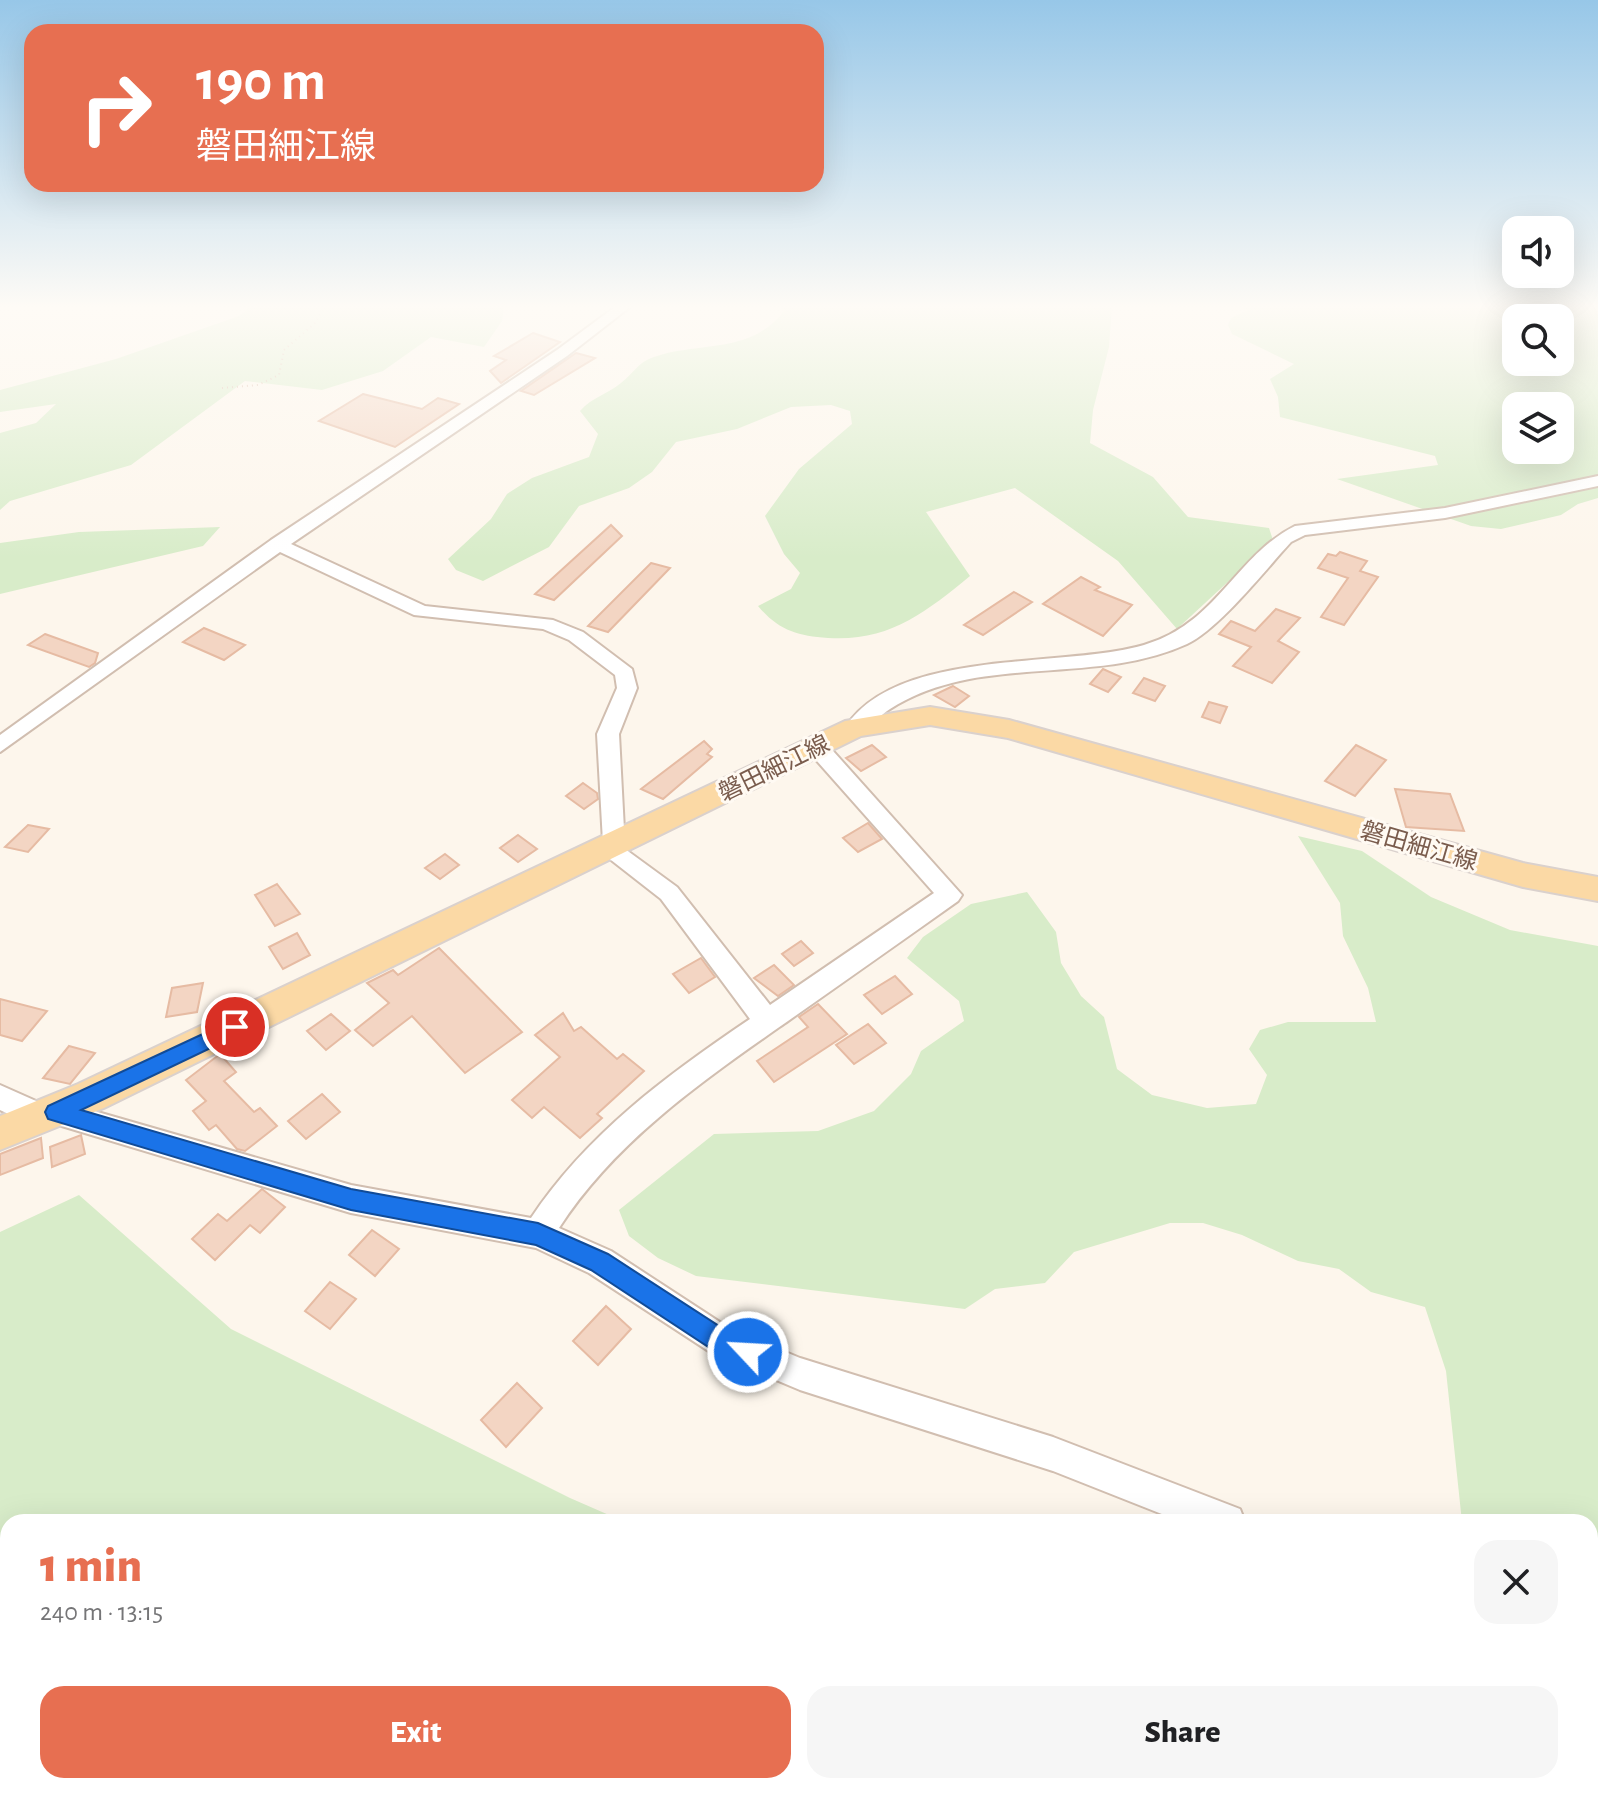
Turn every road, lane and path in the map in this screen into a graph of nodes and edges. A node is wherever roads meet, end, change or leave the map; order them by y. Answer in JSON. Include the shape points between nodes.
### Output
{"nodes":[{"id":1,"x":506,"y":391,"type":"edge"},
{"id":2,"x":1598,"y":481,"type":"edge"},
{"id":3,"x":277,"y":544,"type":"junction"},
{"id":4,"x":855,"y":728,"type":"junction"},
{"id":5,"x":0,"y":745,"type":"edge"},
{"id":6,"x":817,"y":747,"type":"junction"},
{"id":7,"x":612,"y":847,"type":"junction"},
{"id":8,"x":1598,"y":889,"type":"edge"},
{"id":9,"x":767,"y":1021,"type":"junction"},
{"id":10,"x":0,"y":1097,"type":"edge"},
{"id":11,"x":50,"y":1115,"type":"junction"},
{"id":12,"x":0,"y":1133,"type":"edge"},
{"id":13,"x":538,"y":1234,"type":"junction"},
{"id":14,"x":1207,"y":1514,"type":"edge"}],
"edges":[{"from":1,"to":3,"type":"street"},
{"from":2,"to":4,"type":"street","via":[[1445,513],[1301,530],[1285,538],[1184,639],[1106,659],[1002,668],[955,678],[883,704]]},
{"from":3,"to":5,"type":"street"},
{"from":3,"to":7,"type":"street","via":[[421,611],[546,624],[576,636],[625,673],[627,688],[608,734]]},
{"from":4,"to":6,"type":"main road","name":"磐田細江線"},
{"from":4,"to":8,"type":"main road","name":"磐田細江線","via":[[930,716],[1009,729],[1523,875]]},
{"from":6,"to":7,"type":"main road","name":"磐田細江線"},
{"from":6,"to":9,"type":"street","via":[[950,895]]},
{"from":7,"to":9,"type":"street","via":[[669,893]]},
{"from":7,"to":11,"type":"main road","name":"磐田細江線"},
{"from":9,"to":13,"type":"street","via":[[681,1080],[592,1161]]},
{"from":10,"to":11,"type":"street"},
{"from":11,"to":12,"type":"main road","name":"磐田細江線"},
{"from":11,"to":13,"type":"street","via":[[351,1199]]},
{"from":13,"to":14,"type":"street","via":[[600,1262],[721,1341],[800,1374],[1053,1454]]}]}
